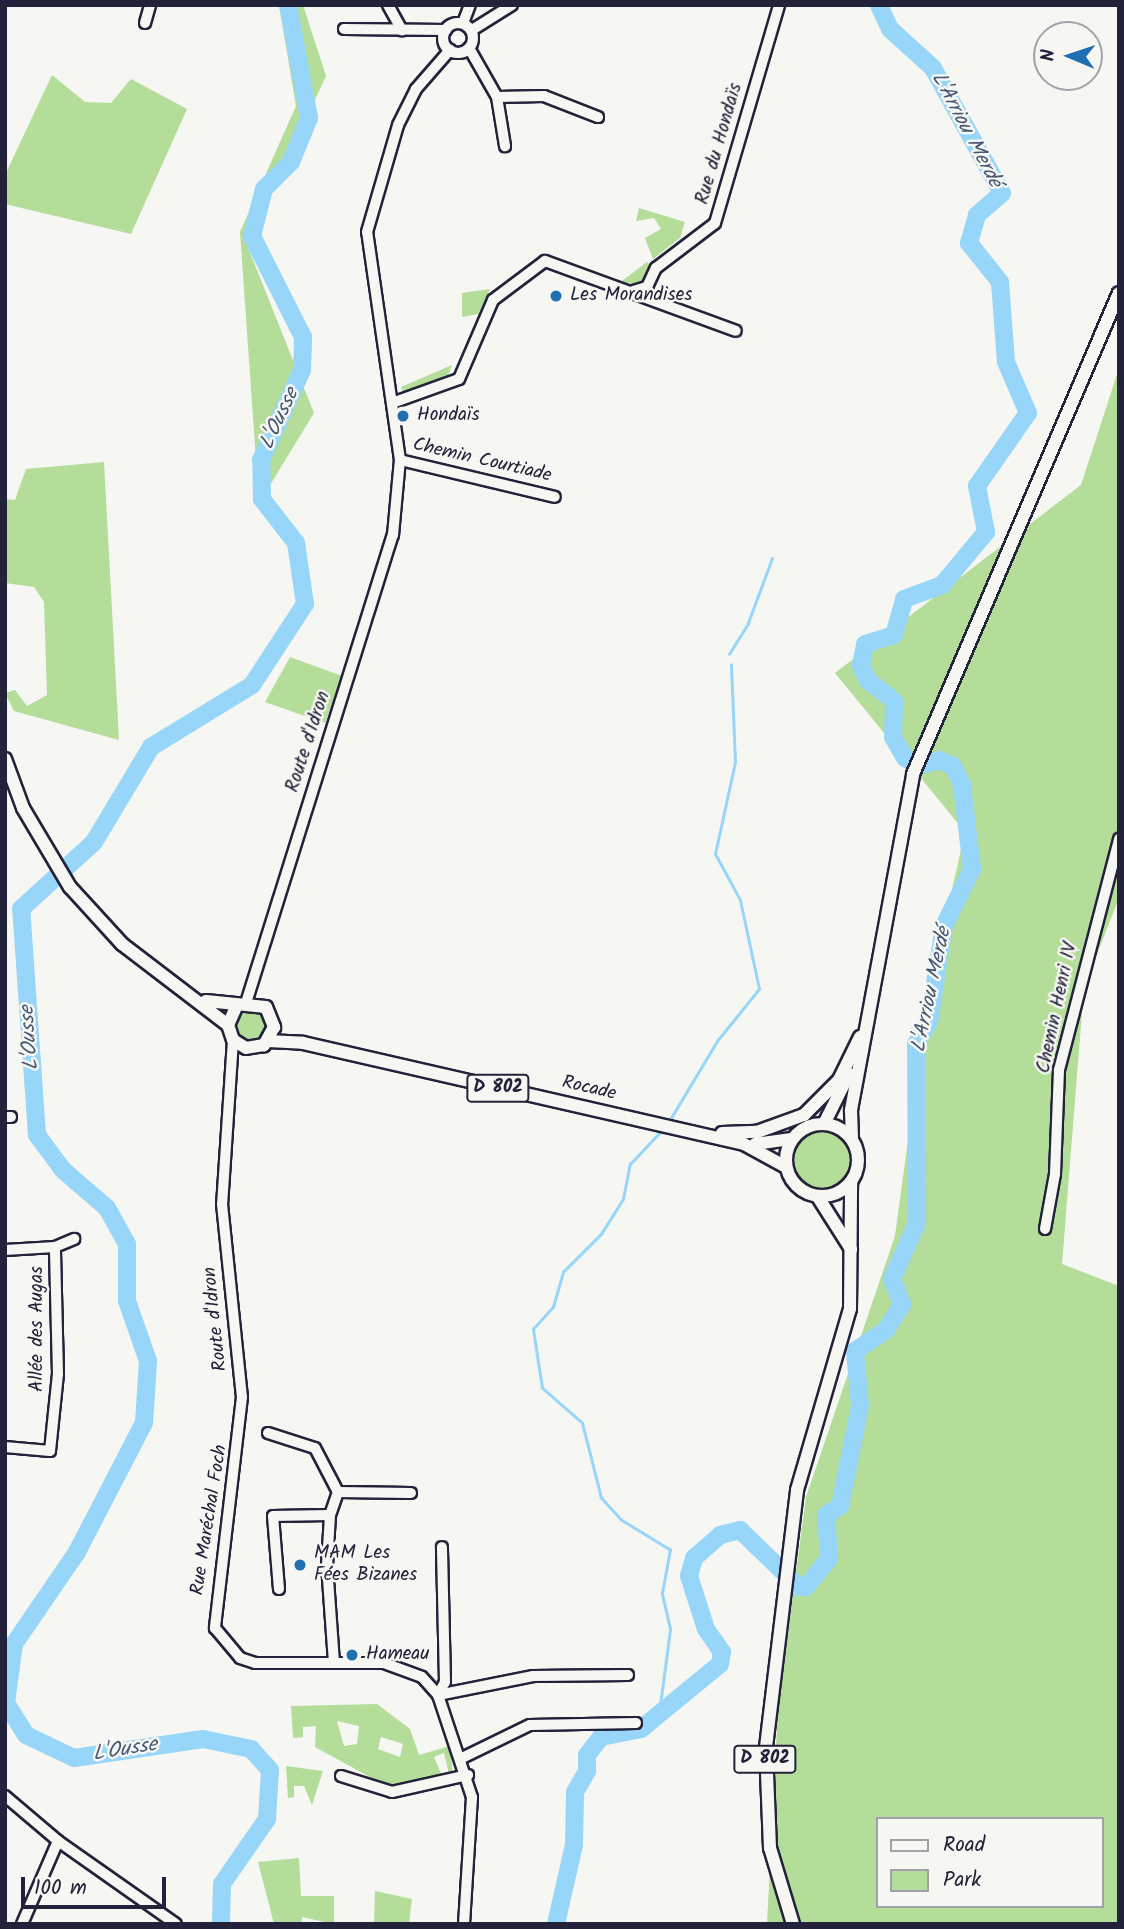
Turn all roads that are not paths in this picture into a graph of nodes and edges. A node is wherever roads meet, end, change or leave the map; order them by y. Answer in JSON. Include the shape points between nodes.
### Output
{"nodes":[{"id":1,"x":150,"y":5,"type":"edge"},
{"id":2,"x":388,"y":5,"type":"edge"},
{"id":3,"x":470,"y":5,"type":"edge"},
{"id":4,"x":512,"y":5,"type":"edge"},
{"id":5,"x":779,"y":5,"type":"edge"},
{"id":6,"x":145,"y":23,"type":"dead end"},
{"id":7,"x":468,"y":27,"type":"junction"},
{"id":8,"x":344,"y":29,"type":"dead end"},
{"id":9,"x":402,"y":30,"type":"junction"},
{"id":10,"x":446,"y":30,"type":"junction"},
{"id":11,"x":469,"y":48,"type":"junction"},
{"id":12,"x":450,"y":50,"type":"junction"},
{"id":13,"x":497,"y":97,"type":"junction"},
{"id":14,"x":598,"y":117,"type":"dead end"},
{"id":15,"x":505,"y":146,"type":"dead end"},
{"id":16,"x":629,"y":290,"type":"junction"},
{"id":17,"x":1118,"y":294,"type":"edge"},
{"id":18,"x":736,"y":331,"type":"dead end"},
{"id":19,"x":392,"y":403,"type":"junction"},
{"id":20,"x":400,"y":460,"type":"junction"},
{"id":21,"x":555,"y":496,"type":"dead end"},
{"id":22,"x":5,"y":759,"type":"edge"},
{"id":23,"x":1119,"y":839,"type":"edge"},
{"id":24,"x":878,"y":966,"type":"junction"},
{"id":25,"x":258,"y":977,"type":"junction"},
{"id":26,"x":184,"y":990,"type":"junction"},
{"id":27,"x":241,"y":1005,"type":"junction"},
{"id":28,"x":266,"y":1007,"type":"junction"},
{"id":29,"x":228,"y":1025,"type":"junction"},
{"id":30,"x":274,"y":1027,"type":"junction"},
{"id":31,"x":860,"y":1037,"type":"junction"},
{"id":32,"x":233,"y":1040,"type":"junction"},
{"id":33,"x":268,"y":1041,"type":"junction"},
{"id":34,"x":303,"y":1044,"type":"junction"},
{"id":35,"x":253,"y":1049,"type":"junction"},
{"id":36,"x":232,"y":1072,"type":"junction"},
{"id":37,"x":824,"y":1124,"type":"junction"},
{"id":38,"x":694,"y":1132,"type":"junction"},
{"id":39,"x":792,"y":1139,"type":"junction"},
{"id":40,"x":852,"y":1139,"type":"junction"},
{"id":41,"x":744,"y":1144,"type":"junction"},
{"id":42,"x":786,"y":1167,"type":"junction"},
{"id":43,"x":851,"y":1182,"type":"junction"},
{"id":44,"x":818,"y":1197,"type":"junction"},
{"id":45,"x":1045,"y":1229,"type":"dead end"},
{"id":46,"x":74,"y":1240,"type":"dead end"},
{"id":47,"x":55,"y":1247,"type":"junction"},
{"id":48,"x":5,"y":1250,"type":"edge"},
{"id":49,"x":853,"y":1253,"type":"junction"},
{"id":50,"x":268,"y":1433,"type":"dead end"},
{"id":51,"x":240,"y":1437,"type":"joint"},
{"id":52,"x":5,"y":1447,"type":"edge"},
{"id":53,"x":338,"y":1492,"type":"junction"},
{"id":54,"x":411,"y":1493,"type":"dead end"},
{"id":55,"x":330,"y":1515,"type":"junction"},
{"id":56,"x":442,"y":1547,"type":"dead end"},
{"id":57,"x":279,"y":1589,"type":"dead end"},
{"id":58,"x":334,"y":1663,"type":"junction"},
{"id":59,"x":628,"y":1675,"type":"dead end"},
{"id":60,"x":439,"y":1695,"type":"junction"},
{"id":61,"x":636,"y":1723,"type":"dead end"},
{"id":62,"x":464,"y":1757,"type":"junction"},
{"id":63,"x":341,"y":1776,"type":"dead end"},
{"id":64,"x":468,"y":1776,"type":"junction"},
{"id":65,"x":5,"y":1796,"type":"edge"},
{"id":66,"x":58,"y":1842,"type":"junction"},
{"id":67,"x":22,"y":1924,"type":"edge"},
{"id":68,"x":176,"y":1924,"type":"edge"},
{"id":69,"x":464,"y":1924,"type":"edge"},
{"id":70,"x":793,"y":1924,"type":"edge"}],
"edges":[{"from":1,"to":6,"type":"street"},
{"from":2,"to":9,"type":"street"},
{"from":3,"to":7,"type":"street"},
{"from":4,"to":7,"type":"street"},
{"from":5,"to":16,"type":"street","name":"Rue du Hondaïs","via":[[715,223],[656,268],[647,286]]},
{"from":7,"to":10,"type":"street"},
{"from":7,"to":11,"type":"street"},
{"from":8,"to":9,"type":"street"},
{"from":9,"to":10,"type":"street"},
{"from":10,"to":12,"type":"street"},
{"from":11,"to":12,"type":"street"},
{"from":11,"to":13,"type":"street"},
{"from":12,"to":19,"type":"street","name":"Route d'Idron","via":[[416,89],[398,125],[367,232]]},
{"from":13,"to":14,"type":"street","via":[[544,96]]},
{"from":13,"to":15,"type":"street"},
{"from":16,"to":18,"type":"street"},
{"from":16,"to":19,"type":"street","via":[[545,261],[493,300],[459,379]]},
{"from":17,"to":24,"type":"main road","via":[[913,774],[897,833]]},
{"from":19,"to":20,"type":"street","name":"Route d'Idron"},
{"from":20,"to":21,"type":"street","name":"Chemin Courtiade"},
{"from":20,"to":25,"type":"street","name":"Route d'Idron","via":[[396,518]]},
{"from":22,"to":26,"type":"main road","via":[[70,887],[122,944]]},
{"from":23,"to":45,"type":"street","name":"Chemin Henri IV","via":[[1059,1070],[1055,1174]]},
{"from":24,"to":31,"type":"main road"},
{"from":24,"to":40,"type":"main road","via":[[850,1110]]},
{"from":25,"to":27,"type":"street","name":"Route d'Idron"},
{"from":25,"to":28,"type":"street"},
{"from":26,"to":27,"type":"main road"},
{"from":26,"to":29,"type":"main road"},
{"from":27,"to":28,"type":"main road"},
{"from":27,"to":29,"type":"main road"},
{"from":28,"to":30,"type":"main road"},
{"from":29,"to":32,"type":"main road"},
{"from":30,"to":33,"type":"main road"},
{"from":30,"to":34,"type":"main road","number":"D 802"},
{"from":31,"to":37,"type":"main road"},
{"from":31,"to":38,"type":"main road","via":[[839,1080],[804,1115],[757,1132]]},
{"from":32,"to":35,"type":"main road"},
{"from":32,"to":36,"type":"street","name":"Route d'Idron"},
{"from":33,"to":34,"type":"main road","number":"D 802"},
{"from":33,"to":35,"type":"main road"},
{"from":34,"to":38,"type":"main road","name":"Rocade","number":"D 802"},
{"from":35,"to":36,"type":"street"},
{"from":36,"to":51,"type":"street","name":"Route d'Idron","via":[[222,1204]]},
{"from":37,"to":39,"type":"main road"},
{"from":37,"to":40,"type":"main road"},
{"from":38,"to":41,"type":"main road","name":"Rocade","number":"D 802"},
{"from":39,"to":41,"type":"main road","number":"D 802"},
{"from":39,"to":42,"type":"main road"},
{"from":40,"to":43,"type":"main road","via":[[858,1161]]},
{"from":41,"to":42,"type":"main road","number":"D 802"},
{"from":42,"to":44,"type":"main road","via":[[794,1184]]},
{"from":43,"to":44,"type":"main road"},
{"from":43,"to":49,"type":"main road","number":"D 802"},
{"from":44,"to":49,"type":"main road"},
{"from":46,"to":47,"type":"street"},
{"from":47,"to":48,"type":"street"},
{"from":47,"to":52,"type":"street","name":"Allée des Augas","via":[[58,1374],[50,1451]]},
{"from":49,"to":70,"type":"main road","number":"D 802","via":[[850,1309],[797,1490],[782,1591],[765,1792],[770,1848]]},
{"from":50,"to":53,"type":"street","via":[[316,1448]]},
{"from":51,"to":58,"type":"street","name":"Rue Maréchal Foch","via":[[215,1628],[240,1658]]},
{"from":53,"to":54,"type":"street"},
{"from":53,"to":55,"type":"street"},
{"from":55,"to":57,"type":"street","via":[[273,1516]]},
{"from":55,"to":58,"type":"street"},
{"from":56,"to":60,"type":"street","via":[[445,1682]]},
{"from":58,"to":60,"type":"street","name":"Rue Maréchal Foch","via":[[399,1666]]},
{"from":59,"to":60,"type":"street","via":[[533,1676]]},
{"from":60,"to":62,"type":"street"},
{"from":61,"to":62,"type":"street","via":[[530,1725]]},
{"from":62,"to":64,"type":"street"},
{"from":63,"to":64,"type":"street","via":[[392,1792]]},
{"from":64,"to":69,"type":"street","via":[[473,1824]]},
{"from":65,"to":66,"type":"street"},
{"from":66,"to":67,"type":"street"},
{"from":66,"to":68,"type":"street"}]}
